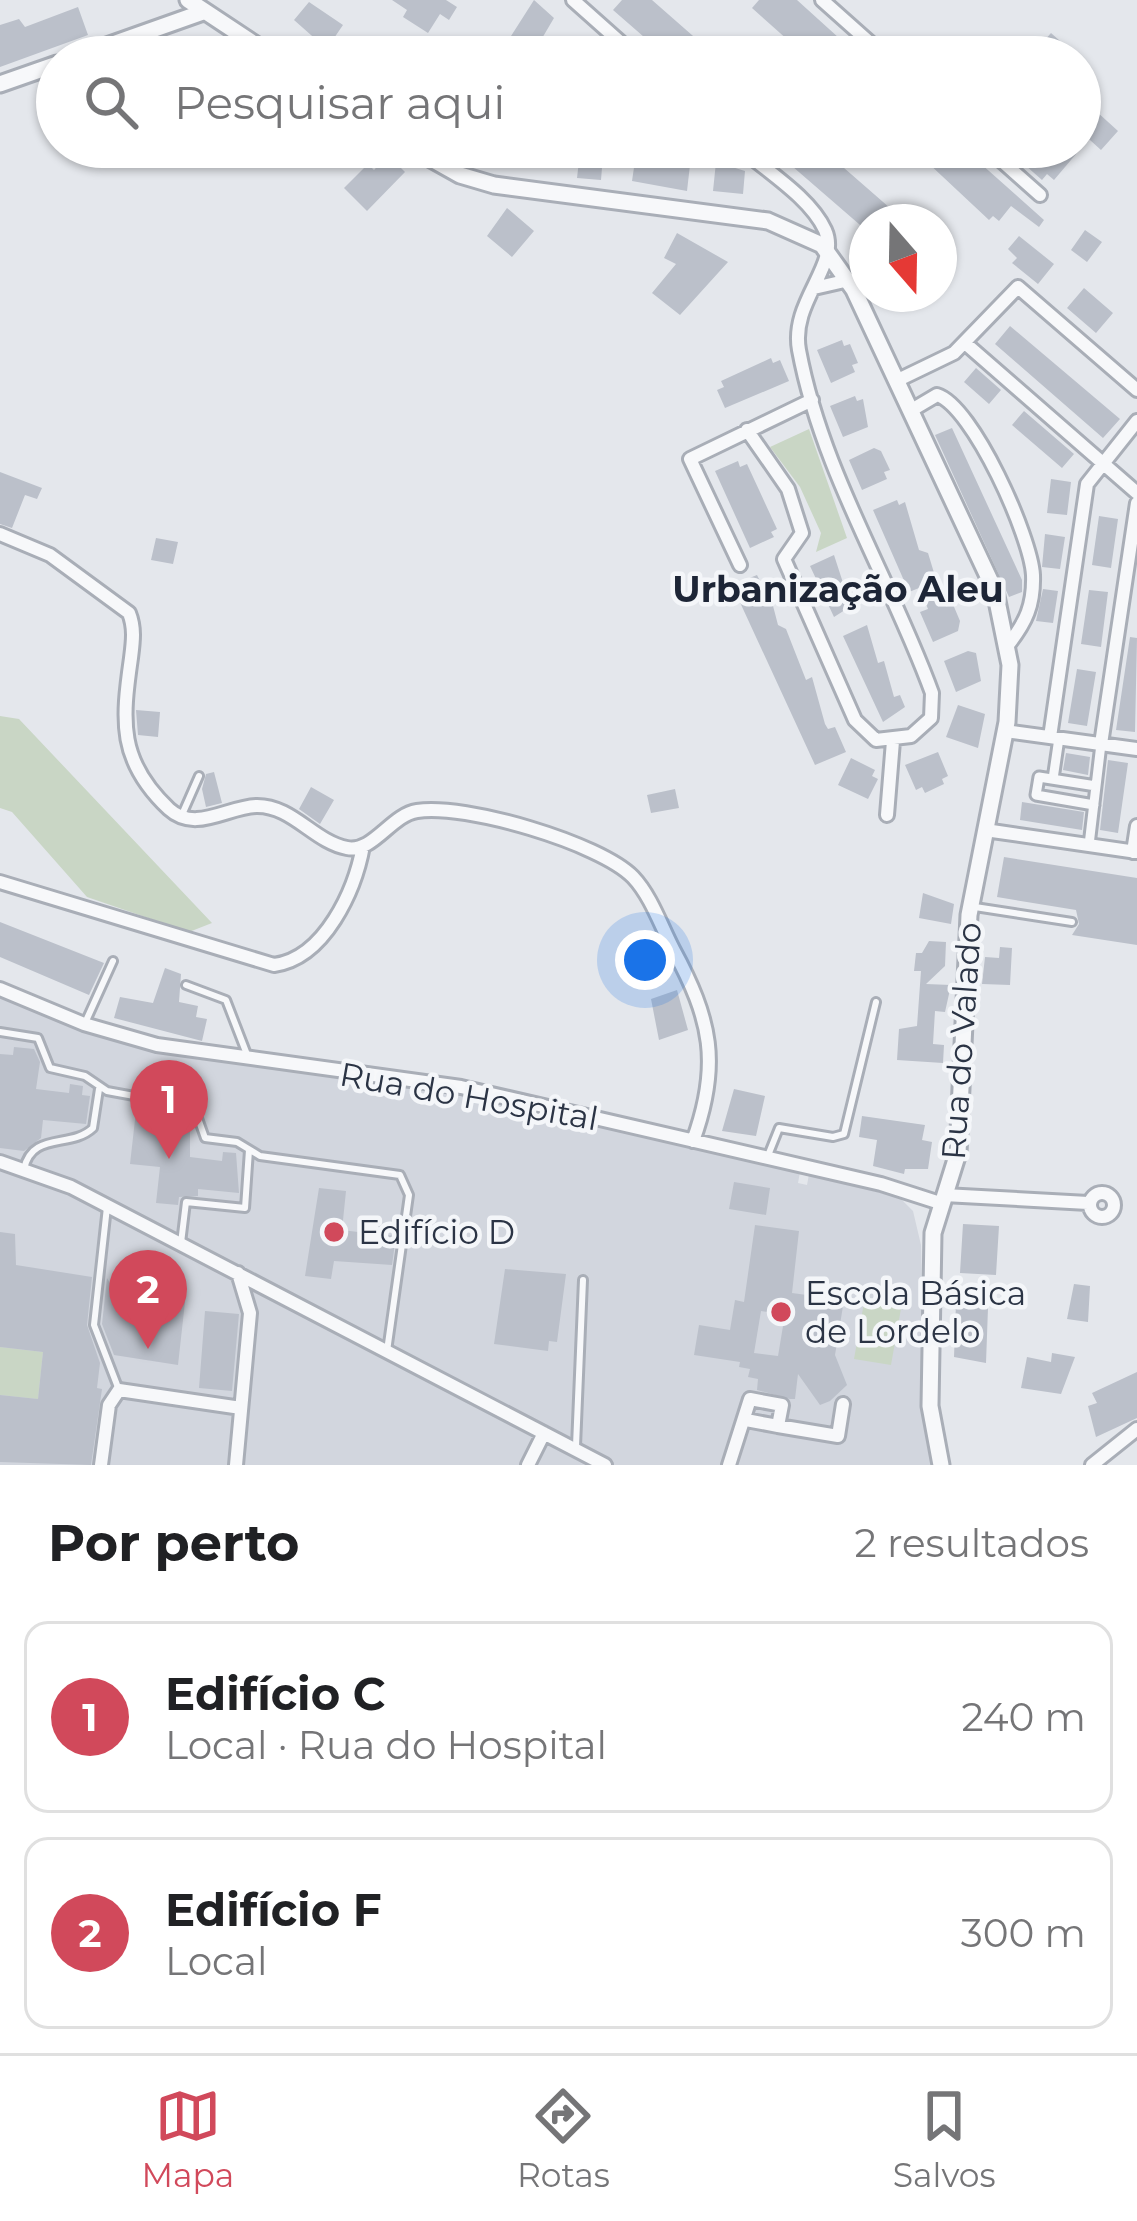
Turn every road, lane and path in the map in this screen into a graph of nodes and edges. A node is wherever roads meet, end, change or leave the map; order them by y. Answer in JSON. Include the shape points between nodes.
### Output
{"nodes":[{"id":1,"x":188,"y":0,"type":"edge"},
{"id":2,"x":573,"y":0,"type":"edge"},
{"id":3,"x":822,"y":0,"type":"edge"},
{"id":4,"x":202,"y":11,"type":"junction"},
{"id":5,"x":134,"y":36,"type":"edge"},
{"id":6,"x":241,"y":36,"type":"edge"},
{"id":7,"x":613,"y":36,"type":"edge"},
{"id":8,"x":862,"y":36,"type":"edge"},
{"id":9,"x":36,"y":71,"type":"edge"},
{"id":10,"x":0,"y":84,"type":"edge"},
{"id":11,"x":453,"y":168,"type":"edge"},
{"id":12,"x":763,"y":168,"type":"edge"},
{"id":13,"x":1010,"y":168,"type":"edge"},
{"id":14,"x":1040,"y":195,"type":"dead end"},
{"id":15,"x":810,"y":209,"type":"junction"},
{"id":16,"x":810,"y":238,"type":"junction"},
{"id":17,"x":829,"y":251,"type":"junction"},
{"id":18,"x":849,"y":280,"type":"joint"},
{"id":19,"x":814,"y":288,"type":"junction"},
{"id":20,"x":864,"y":312,"type":"edge"},
{"id":21,"x":965,"y":343,"type":"junction"},
{"id":22,"x":896,"y":381,"type":"junction"},
{"id":23,"x":1137,"y":391,"type":"edge"},
{"id":24,"x":812,"y":400,"type":"junction"},
{"id":25,"x":910,"y":411,"type":"junction"},
{"id":26,"x":1137,"y":421,"type":"edge"},
{"id":27,"x":747,"y":430,"type":"junction"},
{"id":28,"x":1101,"y":461,"type":"junction"},
{"id":29,"x":1137,"y":493,"type":"edge"},
{"id":30,"x":1137,"y":502,"type":"edge"},
{"id":31,"x":0,"y":534,"type":"edge"},
{"id":32,"x":740,"y":565,"type":"dead end"},
{"id":33,"x":1008,"y":645,"type":"junction"},
{"id":34,"x":1005,"y":730,"type":"junction"},
{"id":35,"x":1054,"y":737,"type":"junction"},
{"id":36,"x":893,"y":741,"type":"junction"},
{"id":37,"x":1101,"y":744,"type":"junction"},
{"id":38,"x":1137,"y":749,"type":"edge"},
{"id":39,"x":199,"y":776,"type":"dead end"},
{"id":40,"x":1054,"y":779,"type":"junction"},
{"id":41,"x":1096,"y":786,"type":"junction"},
{"id":42,"x":1094,"y":805,"type":"junction"},
{"id":43,"x":887,"y":815,"type":"dead end"},
{"id":44,"x":181,"y":817,"type":"junction"},
{"id":45,"x":1137,"y":826,"type":"edge"},
{"id":46,"x":986,"y":830,"type":"junction"},
{"id":47,"x":1089,"y":845,"type":"junction"},
{"id":48,"x":363,"y":846,"type":"junction"},
{"id":49,"x":1135,"y":852,"type":"edge"},
{"id":50,"x":0,"y":882,"type":"edge"},
{"id":51,"x":970,"y":906,"type":"junction"},
{"id":52,"x":1072,"y":922,"type":"dead end"},
{"id":53,"x":113,"y":961,"type":"dead end"},
{"id":54,"x":186,"y":985,"type":"dead end"},
{"id":55,"x":0,"y":989,"type":"edge"},
{"id":56,"x":877,"y":1001,"type":"dead end"},
{"id":57,"x":84,"y":1024,"type":"junction"},
{"id":58,"x":0,"y":1031,"type":"edge"},
{"id":59,"x":250,"y":1060,"type":"junction"},
{"id":60,"x":99,"y":1089,"type":"junction"},
{"id":61,"x":694,"y":1141,"type":"junction"},
{"id":62,"x":249,"y":1150,"type":"junction"},
{"id":63,"x":767,"y":1157,"type":"junction"},
{"id":64,"x":0,"y":1162,"type":"edge"},
{"id":65,"x":24,"y":1169,"type":"junction"},
{"id":66,"x":942,"y":1199,"type":"junction"},
{"id":67,"x":1088,"y":1203,"type":"dead end"},
{"id":68,"x":107,"y":1206,"type":"junction"},
{"id":69,"x":181,"y":1243,"type":"junction"},
{"id":70,"x":238,"y":1273,"type":"junction"},
{"id":71,"x":583,"y":1280,"type":"dead end"},
{"id":72,"x":387,"y":1351,"type":"junction"},
{"id":73,"x":119,"y":1390,"type":"junction"},
{"id":74,"x":843,"y":1404,"type":"dead end"},
{"id":75,"x":241,"y":1408,"type":"junction"},
{"id":76,"x":746,"y":1420,"type":"junction"},
{"id":77,"x":778,"y":1426,"type":"junction"},
{"id":78,"x":1137,"y":1429,"type":"edge"},
{"id":79,"x":544,"y":1433,"type":"junction"},
{"id":80,"x":576,"y":1450,"type":"junction"},
{"id":81,"x":101,"y":1465,"type":"edge"},
{"id":82,"x":236,"y":1465,"type":"edge"},
{"id":83,"x":528,"y":1465,"type":"edge"},
{"id":84,"x":605,"y":1465,"type":"edge"},
{"id":85,"x":729,"y":1465,"type":"edge"},
{"id":86,"x":941,"y":1465,"type":"edge"},
{"id":87,"x":1092,"y":1465,"type":"edge"}],
"edges":[{"from":1,"to":4,"type":"street"},
{"from":2,"to":7,"type":"street"},
{"from":3,"to":8,"type":"street"},
{"from":4,"to":5,"type":"street"},
{"from":4,"to":6,"type":"street"},
{"from":9,"to":10,"type":"street"},
{"from":11,"to":16,"type":"street","via":[[483,183],[737,214]]},
{"from":12,"to":15,"type":"street"},
{"from":13,"to":14,"type":"street"},
{"from":15,"to":16,"type":"street"},
{"from":15,"to":17,"type":"street"},
{"from":16,"to":17,"type":"street"},
{"from":17,"to":18,"type":"street","name":"Rua do Valado"},
{"from":17,"to":19,"type":"street"},
{"from":18,"to":19,"type":"street"},
{"from":19,"to":24,"type":"street","via":[[797,323]]},
{"from":20,"to":22,"type":"street","name":"Rua do Valado"},
{"from":21,"to":22,"type":"street"},
{"from":21,"to":23,"type":"street","via":[[1018,287]]},
{"from":21,"to":28,"type":"street"},
{"from":22,"to":25,"type":"street","name":"Rua do Valado"},
{"from":24,"to":27,"type":"street"},
{"from":24,"to":36,"type":"street","via":[[854,523],[932,693],[926,725]]},
{"from":25,"to":33,"type":"street","name":"Rua do Valado","via":[[995,591]]},
{"from":25,"to":33,"type":"street","via":[[940,395],[963,412],[1022,535],[1032,566],[1031,610]]},
{"from":26,"to":28,"type":"street"},
{"from":27,"to":32,"type":"street","via":[[690,459]]},
{"from":27,"to":36,"type":"street","via":[[797,508],[802,532],[784,559],[849,708],[864,732]]},
{"from":28,"to":29,"type":"street"},
{"from":28,"to":35,"type":"street","via":[[1087,484]]},
{"from":30,"to":37,"type":"street"},
{"from":31,"to":44,"type":"street","via":[[50,555],[129,613],[125,740],[161,800]]},
{"from":33,"to":34,"type":"street","name":"Rua do Valado"},
{"from":34,"to":35,"type":"street"},
{"from":34,"to":46,"type":"street","name":"Rua do Valado"},
{"from":35,"to":37,"type":"street"},
{"from":35,"to":40,"type":"street"},
{"from":36,"to":43,"type":"street"},
{"from":37,"to":38,"type":"street"},
{"from":37,"to":41,"type":"street"},
{"from":39,"to":44,"type":"lane"},
{"from":40,"to":41,"type":"street"},
{"from":40,"to":42,"type":"street","via":[[1039,777],[1036,795]]},
{"from":41,"to":42,"type":"street"},
{"from":42,"to":47,"type":"street"},
{"from":44,"to":48,"type":"street","via":[[265,807],[341,846]]},
{"from":45,"to":49,"type":"street"},
{"from":46,"to":47,"type":"street"},
{"from":46,"to":51,"type":"street","name":"Rua do Valado"},
{"from":47,"to":49,"type":"street"},
{"from":48,"to":50,"type":"street","via":[[352,886],[324,931],[298,958],[274,965]]},
{"from":48,"to":61,"type":"street","via":[[397,818],[433,810],[543,833],[629,873],[690,980],[710,1043],[710,1087]]},
{"from":51,"to":52,"type":"lane"},
{"from":51,"to":66,"type":"street","name":"Rua do Valado","via":[[958,1153]]},
{"from":53,"to":57,"type":"lane"},
{"from":54,"to":59,"type":"lane","via":[[226,1000]]},
{"from":55,"to":57,"type":"street","name":"Rua do Hospital"},
{"from":56,"to":63,"type":"lane","via":[[844,1133],[779,1128]]},
{"from":57,"to":59,"type":"street","name":"Rua do Hospital","via":[[157,1046]]},
{"from":58,"to":60,"type":"lane","via":[[38,1038],[50,1068],[85,1076]]},
{"from":59,"to":61,"type":"street","name":"Rua do Hospital","via":[[448,1085]]},
{"from":60,"to":62,"type":"lane","via":[[189,1104],[199,1111],[205,1138]]},
{"from":60,"to":65,"type":"lane","via":[[93,1128],[72,1141],[39,1145]]},
{"from":61,"to":63,"type":"street","name":"Rua do Hospital"},
{"from":62,"to":69,"type":"lane","via":[[245,1208],[186,1202]]},
{"from":62,"to":72,"type":"lane","via":[[404,1180],[409,1195]]},
{"from":63,"to":66,"type":"street","name":"Rua do Hospital"},
{"from":64,"to":65,"type":"street"},
{"from":65,"to":68,"type":"street"},
{"from":66,"to":67,"type":"street","name":"Rua do Hospital"},
{"from":66,"to":86,"type":"street","name":"Rua do Valado","via":[[929,1304],[931,1414]]},
{"from":68,"to":69,"type":"street"},
{"from":68,"to":73,"type":"lane","via":[[94,1325]]},
{"from":69,"to":70,"type":"street"},
{"from":70,"to":72,"type":"street"},
{"from":70,"to":75,"type":"street","via":[[250,1313]]},
{"from":71,"to":80,"type":"lane"},
{"from":72,"to":79,"type":"street"},
{"from":73,"to":75,"type":"street"},
{"from":73,"to":81,"type":"street","via":[[110,1400]]},
{"from":74,"to":77,"type":"street","via":[[838,1436]]},
{"from":75,"to":82,"type":"street"},
{"from":76,"to":77,"type":"street"},
{"from":76,"to":77,"type":"street","via":[[750,1399],[782,1405]]},
{"from":76,"to":85,"type":"street"},
{"from":78,"to":87,"type":"street"},
{"from":79,"to":80,"type":"street"},
{"from":79,"to":83,"type":"street"},
{"from":80,"to":84,"type":"street"}]}
